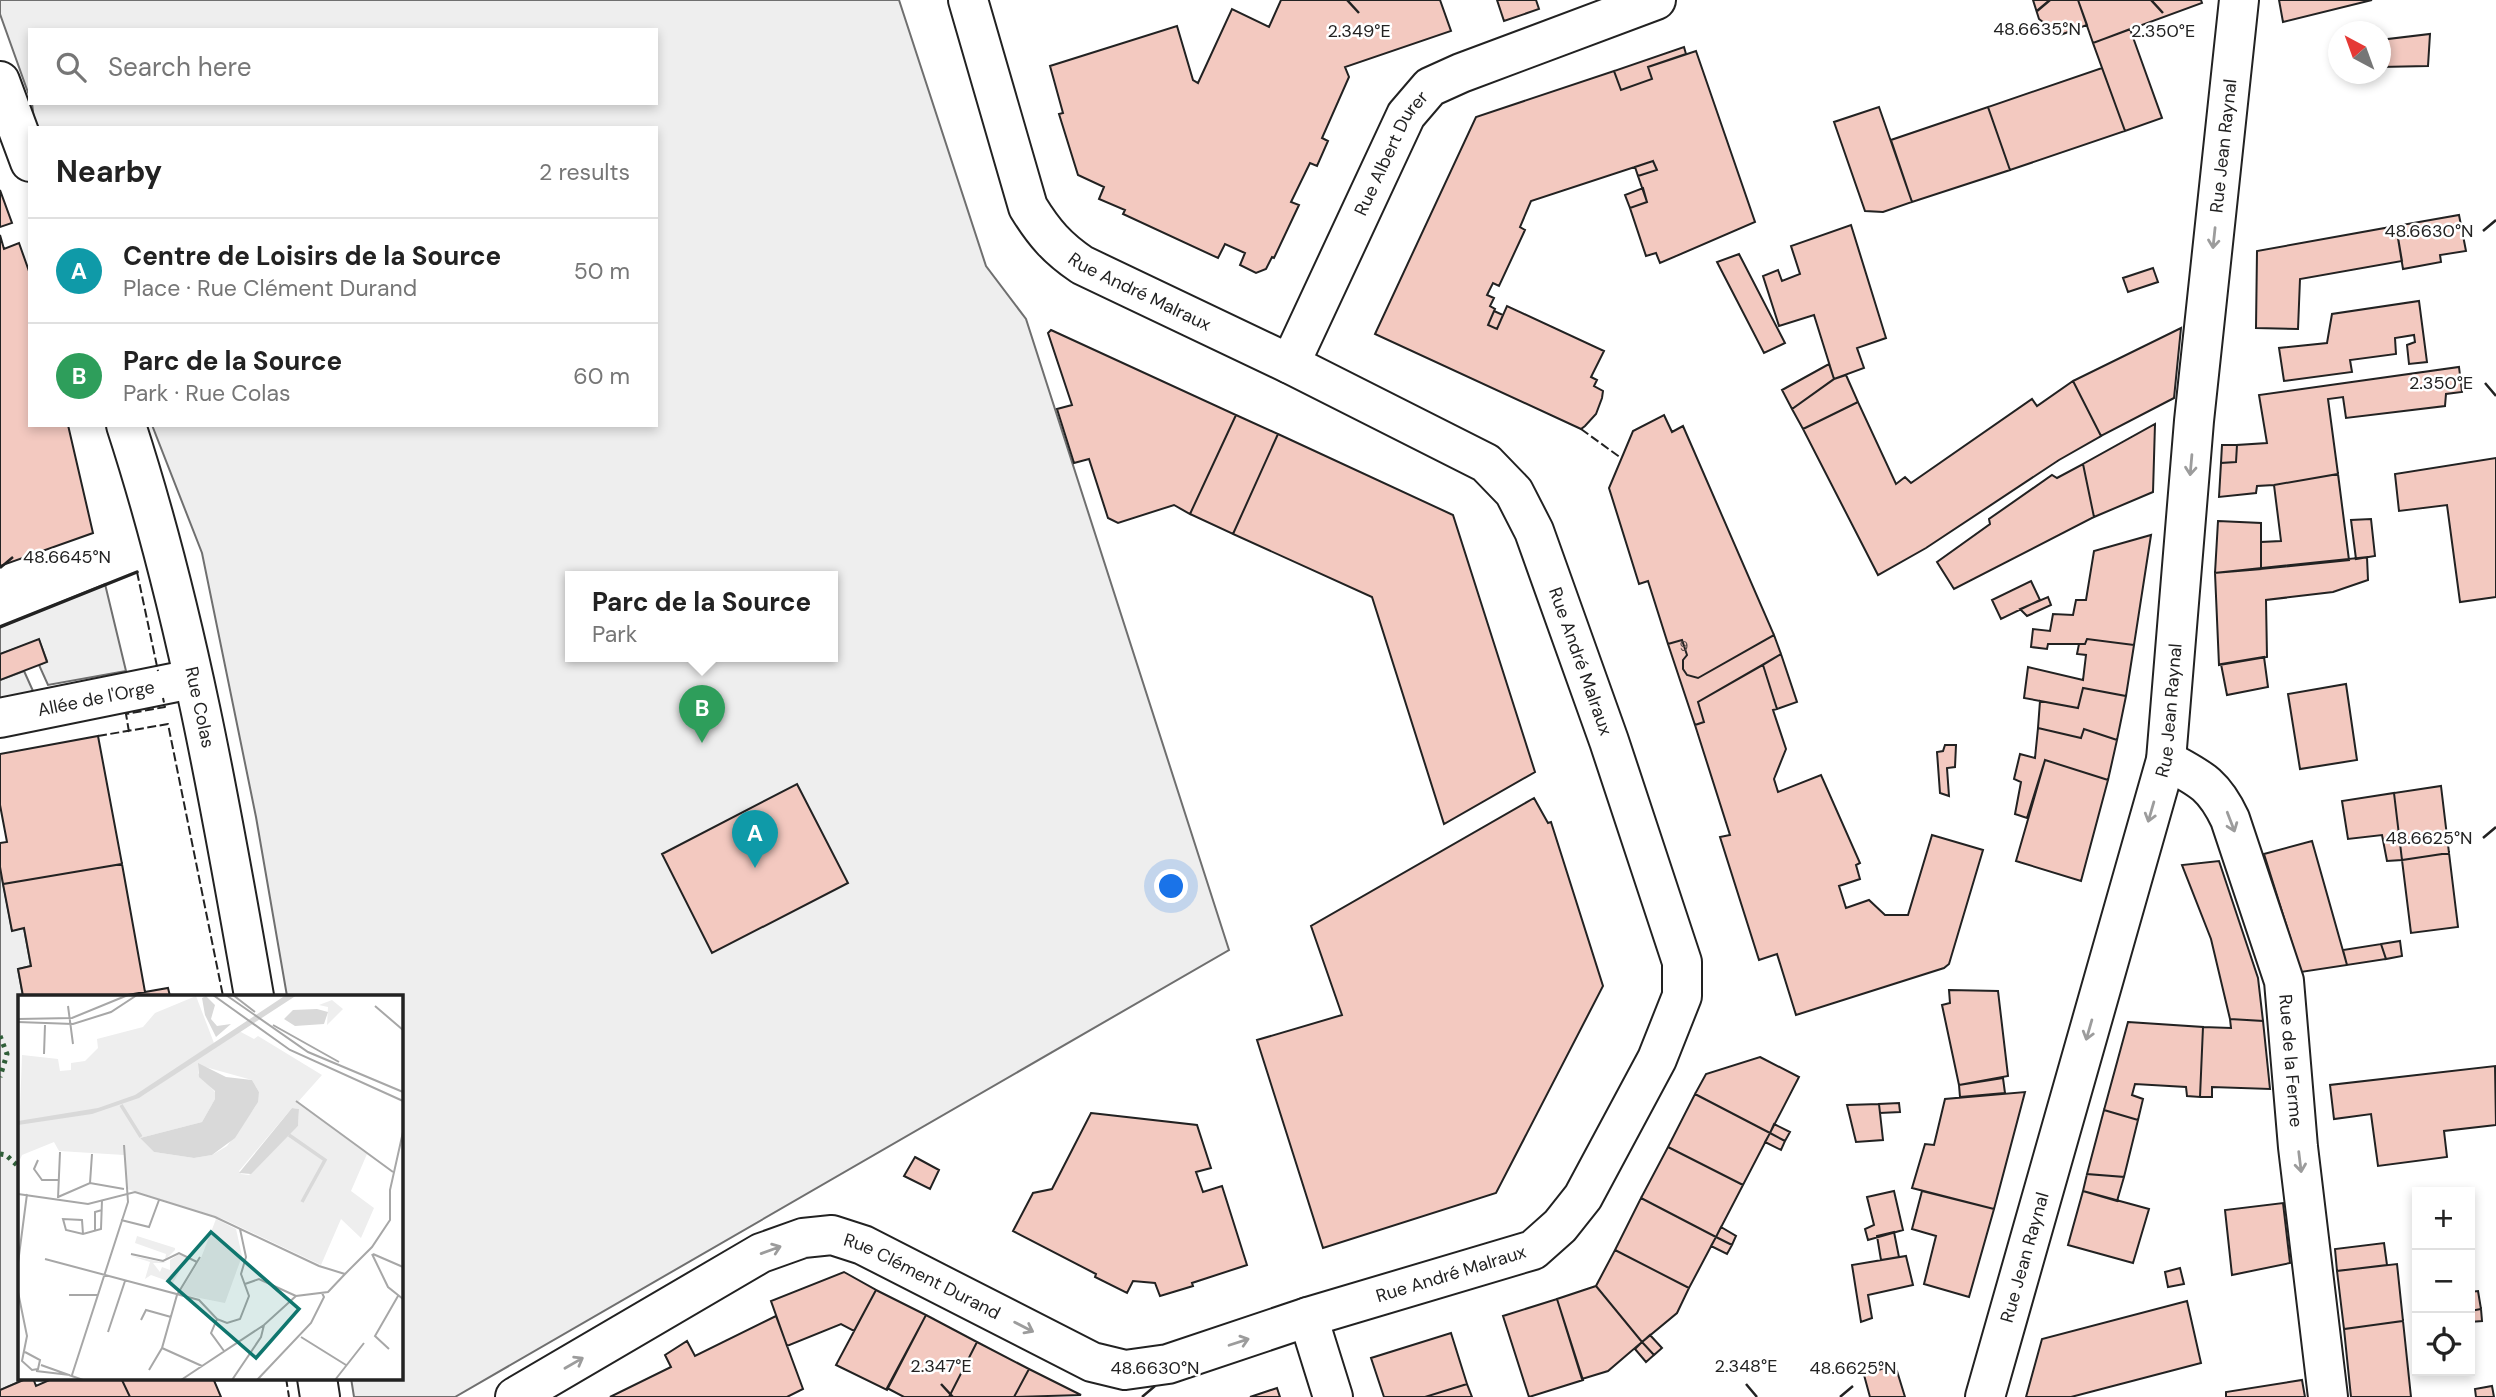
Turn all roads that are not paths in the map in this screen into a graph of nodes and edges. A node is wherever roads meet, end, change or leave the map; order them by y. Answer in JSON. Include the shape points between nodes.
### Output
{"nodes":[{"id":1,"x":968,"y":0,"type":"edge"},
{"id":2,"x":1656,"y":0,"type":"edge"},
{"id":3,"x":2239,"y":0,"type":"edge"},
{"id":4,"x":0,"y":81,"type":"edge"},
{"id":5,"x":28,"y":158,"type":"edge"},
{"id":6,"x":1290,"y":363,"type":"junction"},
{"id":7,"x":127,"y":427,"type":"edge"},
{"id":8,"x":192,"y":679,"type":"junction"},
{"id":9,"x":0,"y":718,"type":"edge"},
{"id":10,"x":2166,"y":761,"type":"junction"},
{"id":11,"x":254,"y":995,"type":"edge"},
{"id":12,"x":1308,"y":1317,"type":"junction"},
{"id":13,"x":515,"y":1397,"type":"edge"},
{"id":14,"x":1332,"y":1397,"type":"edge"},
{"id":15,"x":1985,"y":1397,"type":"edge"},
{"id":16,"x":2328,"y":1397,"type":"edge"}],
"edges":[{"from":1,"to":6,"type":"street","name":"Rue André Malraux","via":[[1028,207],[1043,232],[1082,265]]},
{"from":2,"to":6,"type":"street","name":"Rue Albert Durer","via":[[1430,87],[1406,115]]},
{"from":3,"to":10,"type":"street","name":"Rue Jean Raynal","one_way":true,"via":[[2194,421]]},
{"from":4,"to":5,"type":"street"},
{"from":6,"to":12,"type":"street","name":"Rue André Malraux","via":[[1486,463],[1514,492],[1534,531],[1682,962],[1682,996],[1657,1059],[1583,1197],[1560,1226],[1533,1250]]},
{"from":7,"to":8,"type":"street","name":"Rue Colas","via":[[165,554]]},
{"from":8,"to":9,"type":"street","name":"Allée de l'Orge"},
{"from":8,"to":11,"type":"street","name":"Rue Colas"},
{"from":10,"to":15,"type":"street","name":"Rue Jean Raynal","one_way":true},
{"from":10,"to":16,"type":"street","name":"Rue de la Ferme","one_way":true,"via":[[2219,796],[2284,981],[2298,1147]]},
{"from":13,"to":12,"type":"street","name":"Rue Clément Durand","one_way":true,"via":[[761,1253],[803,1238],[832,1236],[863,1245],[1092,1362],[1125,1370],[1168,1364]]},
{"from":12,"to":14,"type":"street"}]}
